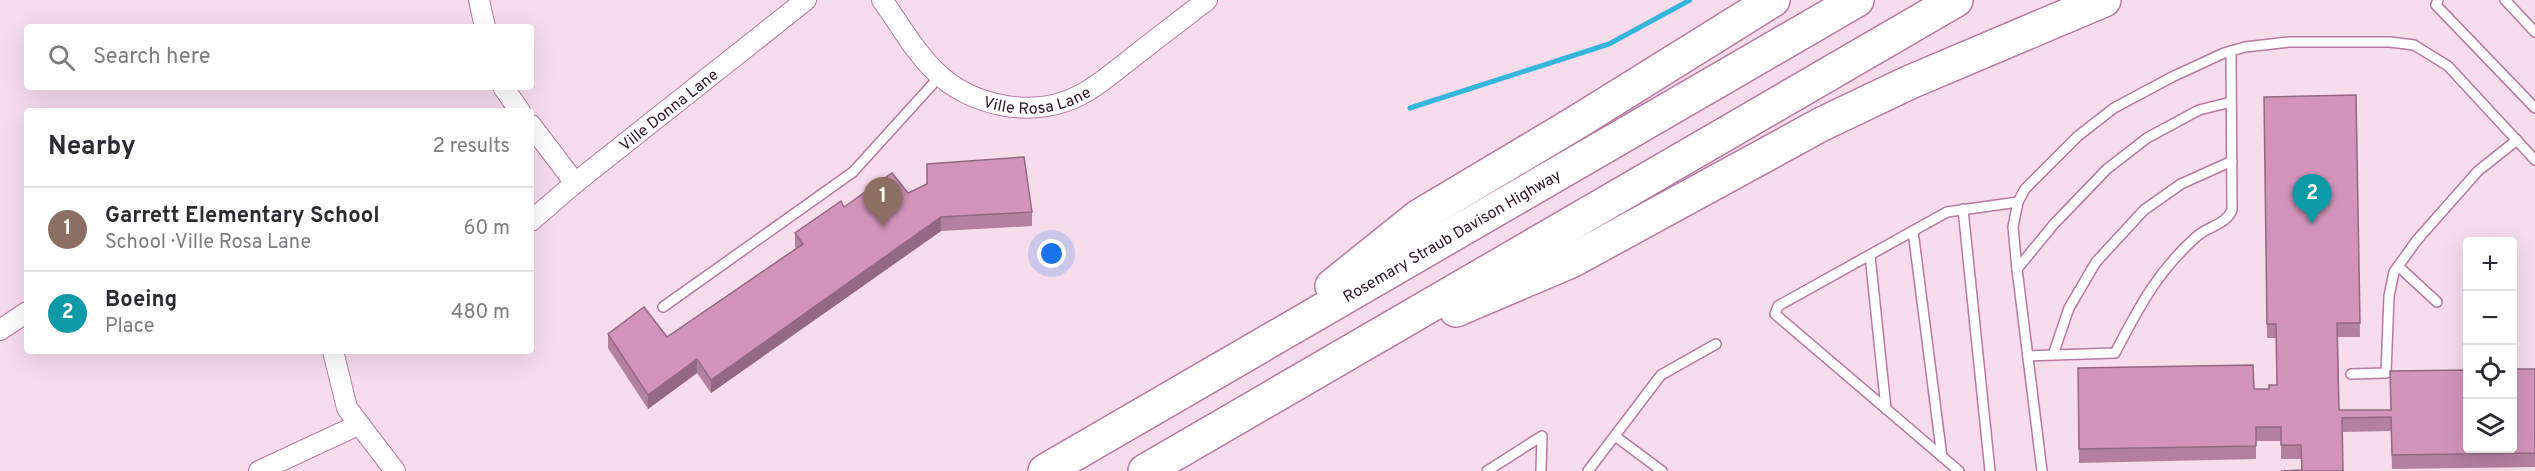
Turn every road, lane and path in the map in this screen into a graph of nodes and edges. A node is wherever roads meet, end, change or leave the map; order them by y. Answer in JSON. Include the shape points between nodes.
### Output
{"nodes":[{"id":1,"x":479,"y":0,"type":"edge"},
{"id":2,"x":806,"y":0,"type":"edge"},
{"id":3,"x":882,"y":0,"type":"edge"},
{"id":4,"x":1207,"y":0,"type":"edge"},
{"id":5,"x":1773,"y":0,"type":"edge"},
{"id":6,"x":1857,"y":0,"type":"edge"},
{"id":7,"x":1956,"y":0,"type":"edge"},
{"id":8,"x":2104,"y":0,"type":"edge"},
{"id":9,"x":2438,"y":0,"type":"edge"},
{"id":10,"x":2505,"y":0,"type":"edge"},
{"id":11,"x":483,"y":24,"type":"edge"},
{"id":12,"x":2535,"y":32,"type":"edge"},
{"id":13,"x":2231,"y":51,"type":"junction"},
{"id":14,"x":940,"y":76,"type":"junction"},
{"id":15,"x":504,"y":90,"type":"edge"},
{"id":16,"x":2231,"y":102,"type":"junction"},
{"id":17,"x":518,"y":108,"type":"edge"},
{"id":18,"x":2535,"y":108,"type":"edge"},
{"id":19,"x":534,"y":129,"type":"edge"},
{"id":20,"x":2517,"y":140,"type":"junction"},
{"id":21,"x":2535,"y":160,"type":"edge"},
{"id":22,"x":2232,"y":161,"type":"junction"},
{"id":23,"x":575,"y":183,"type":"junction"},
{"id":24,"x":2018,"y":202,"type":"junction"},
{"id":25,"x":1963,"y":209,"type":"junction"},
{"id":26,"x":534,"y":218,"type":"edge"},
{"id":27,"x":1913,"y":231,"type":"junction"},
{"id":28,"x":1870,"y":255,"type":"junction"},
{"id":29,"x":2398,"y":266,"type":"junction"},
{"id":30,"x":2017,"y":269,"type":"junction"},
{"id":31,"x":2437,"y":302,"type":"dead end"},
{"id":32,"x":663,"y":307,"type":"dead end"},
{"id":33,"x":24,"y":314,"type":"edge"},
{"id":34,"x":0,"y":330,"type":"edge"},
{"id":35,"x":1716,"y":344,"type":"dead end"},
{"id":36,"x":334,"y":354,"type":"edge"},
{"id":37,"x":2053,"y":355,"type":"junction"},
{"id":38,"x":2028,"y":356,"type":"junction"},
{"id":39,"x":1236,"y":362,"type":"junction"},
{"id":40,"x":1328,"y":365,"type":"junction"},
{"id":41,"x":2351,"y":374,"type":"dead end"},
{"id":42,"x":1886,"y":409,"type":"junction"},
{"id":43,"x":358,"y":425,"type":"junction"},
{"id":44,"x":1615,"y":436,"type":"junction"},
{"id":45,"x":1942,"y":457,"type":"junction"},
{"id":46,"x":259,"y":471,"type":"edge"},
{"id":47,"x":394,"y":471,"type":"edge"},
{"id":48,"x":1045,"y":471,"type":"edge"},
{"id":49,"x":1145,"y":471,"type":"edge"},
{"id":50,"x":1487,"y":471,"type":"edge"},
{"id":51,"x":1541,"y":471,"type":"edge"},
{"id":52,"x":1588,"y":471,"type":"edge"},
{"id":53,"x":1662,"y":471,"type":"edge"},
{"id":54,"x":1959,"y":471,"type":"edge"},
{"id":55,"x":1990,"y":471,"type":"edge"},
{"id":56,"x":2042,"y":471,"type":"edge"}],
"edges":[{"from":1,"to":11,"type":"street"},
{"from":2,"to":23,"type":"street","name":"Ville Donna Lane"},
{"from":3,"to":14,"type":"street","name":"Ville Rosa Lane"},
{"from":4,"to":14,"type":"street","name":"Ville Rosa Lane","via":[[1082,95],[1054,105],[1022,108],[991,103],[965,94]]},
{"from":5,"to":39,"type":"highway","via":[[1418,217]]},
{"from":6,"to":39,"type":"highway","name":"Rosemary Straub Davison Highway"},
{"from":7,"to":40,"type":"highway"},
{"from":8,"to":40,"type":"highway","via":[[1844,114],[1571,261]]},
{"from":9,"to":18,"type":"lane","via":[[2436,5]]},
{"from":10,"to":12,"type":"lane"},
{"from":13,"to":16,"type":"lane"},
{"from":13,"to":20,"type":"lane","via":[[2289,42],[2414,45],[2448,66]]},
{"from":13,"to":24,"type":"lane","via":[[2114,108],[2078,136],[2025,189]]},
{"from":14,"to":32,"type":"lane","via":[[853,172]]},
{"from":15,"to":17,"type":"street"},
{"from":16,"to":22,"type":"lane"},
{"from":16,"to":30,"type":"lane","via":[[2199,110],[2139,144],[2099,177]]},
{"from":19,"to":23,"type":"street"},
{"from":20,"to":21,"type":"lane"},
{"from":20,"to":29,"type":"lane","via":[[2478,171]]},
{"from":22,"to":37,"type":"lane","via":[[2181,184],[2144,210],[2096,262],[2069,308]]},
{"from":22,"to":37,"type":"lane","via":[[2232,210],[2228,219],[2199,235],[2162,270],[2115,353]]},
{"from":23,"to":26,"type":"street","name":"Ville Donna Lane"},
{"from":24,"to":25,"type":"lane"},
{"from":24,"to":30,"type":"lane","via":[[2013,227]]},
{"from":25,"to":27,"type":"lane","via":[[1947,212]]},
{"from":25,"to":55,"type":"lane"},
{"from":27,"to":28,"type":"lane"},
{"from":27,"to":45,"type":"lane"},
{"from":28,"to":42,"type":"lane"},
{"from":28,"to":42,"type":"lane","via":[[1778,306],[1775,314]]},
{"from":29,"to":31,"type":"lane"},
{"from":29,"to":41,"type":"lane","via":[[2389,296],[2386,373]]},
{"from":30,"to":38,"type":"lane"},
{"from":33,"to":34,"type":"street"},
{"from":35,"to":44,"type":"lane","via":[[1661,375]]},
{"from":36,"to":43,"type":"street","via":[[347,408]]},
{"from":37,"to":38,"type":"lane"},
{"from":38,"to":56,"type":"lane"},
{"from":39,"to":48,"type":"highway","name":"Rosemary Straub Davison Highway"},
{"from":40,"to":49,"type":"highway"},
{"from":42,"to":45,"type":"lane"},
{"from":43,"to":46,"type":"street"},
{"from":43,"to":47,"type":"street"},
{"from":44,"to":52,"type":"lane"},
{"from":44,"to":53,"type":"lane"},
{"from":45,"to":54,"type":"lane"},
{"from":50,"to":51,"type":"lane","via":[[1542,436]]}]}
